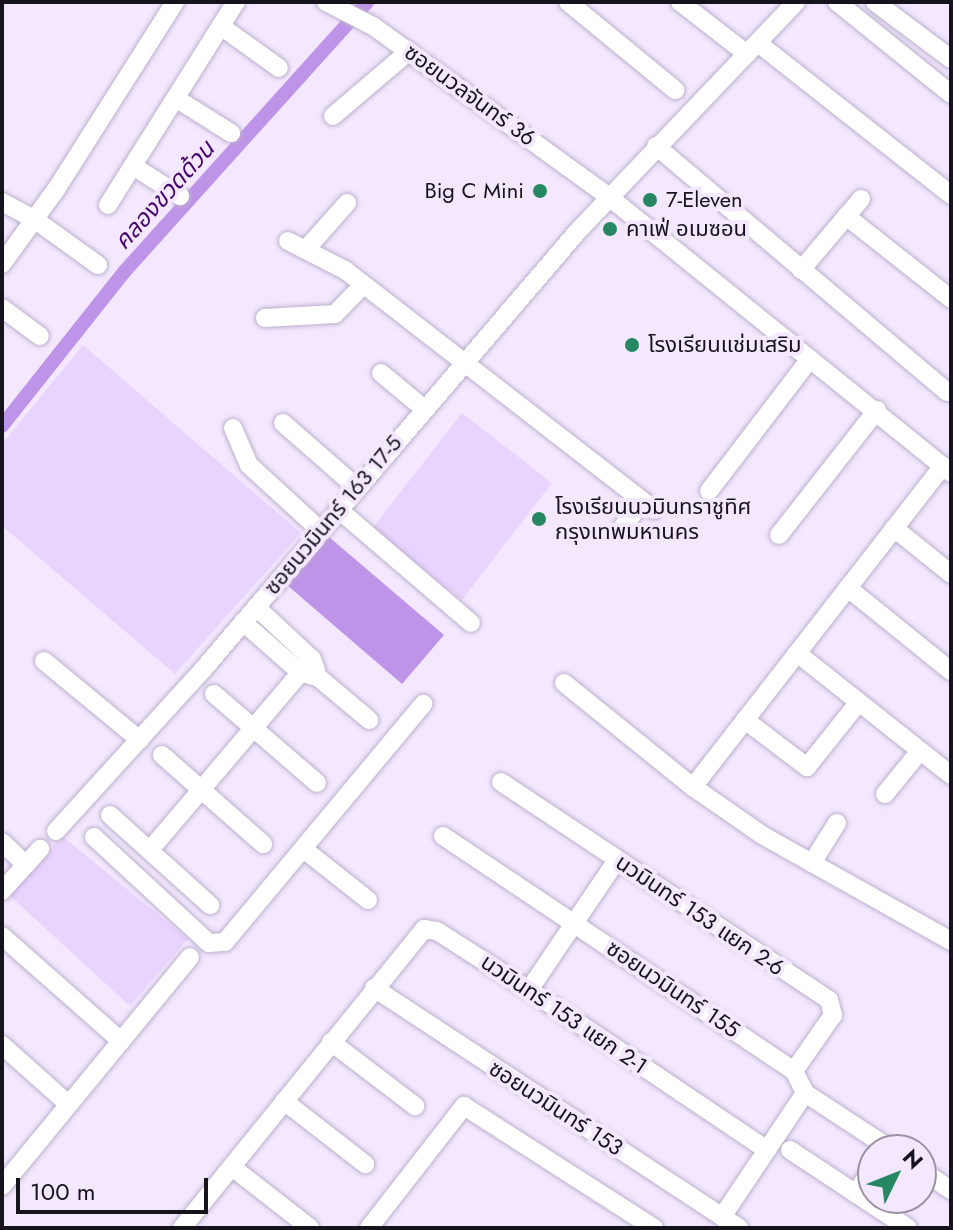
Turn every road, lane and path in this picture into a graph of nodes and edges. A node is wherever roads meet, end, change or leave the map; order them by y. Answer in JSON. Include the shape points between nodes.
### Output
{"nodes":[{"id":1,"x":175,"y":2,"type":"edge"},
{"id":2,"x":236,"y":2,"type":"edge"},
{"id":3,"x":568,"y":2,"type":"edge"},
{"id":4,"x":680,"y":2,"type":"edge"},
{"id":5,"x":796,"y":2,"type":"edge"},
{"id":6,"x":837,"y":2,"type":"edge"},
{"id":7,"x":875,"y":2,"type":"edge"},
{"id":8,"x":335,"y":4,"type":"edge"},
{"id":9,"x":222,"y":27,"type":"junction"},
{"id":10,"x":753,"y":48,"type":"junction"},
{"id":11,"x":409,"y":51,"type":"junction"},
{"id":12,"x":951,"y":59,"type":"edge"},
{"id":13,"x":279,"y":68,"type":"dead end"},
{"id":14,"x":675,"y":90,"type":"dead end"},
{"id":15,"x":951,"y":94,"type":"edge"},
{"id":16,"x":177,"y":99,"type":"junction"},
{"id":17,"x":333,"y":116,"type":"dead end"},
{"id":18,"x":231,"y":133,"type":"dead end"},
{"id":19,"x":656,"y":146,"type":"junction"},
{"id":20,"x":133,"y":166,"type":"junction"},
{"id":21,"x":951,"y":195,"type":"edge"},
{"id":22,"x":180,"y":196,"type":"dead end"},
{"id":23,"x":609,"y":197,"type":"junction"},
{"id":24,"x":861,"y":199,"type":"dead end"},
{"id":25,"x":2,"y":202,"type":"edge"},
{"id":26,"x":347,"y":203,"type":"dead end"},
{"id":27,"x":108,"y":205,"type":"dead end"},
{"id":28,"x":846,"y":216,"type":"junction"},
{"id":29,"x":34,"y":219,"type":"junction"},
{"id":30,"x":288,"y":241,"type":"dead end"},
{"id":31,"x":308,"y":247,"type":"junction"},
{"id":32,"x":2,"y":264,"type":"edge"},
{"id":33,"x":98,"y":265,"type":"dead end"},
{"id":34,"x":801,"y":270,"type":"junction"},
{"id":35,"x":363,"y":285,"type":"junction"},
{"id":36,"x":951,"y":299,"type":"edge"},
{"id":37,"x":2,"y":308,"type":"edge"},
{"id":38,"x":265,"y":318,"type":"dead end"},
{"id":39,"x":40,"y":336,"type":"dead end"},
{"id":40,"x":810,"y":359,"type":"junction"},
{"id":41,"x":462,"y":362,"type":"junction"},
{"id":42,"x":381,"y":373,"type":"dead end"},
{"id":43,"x":947,"y":392,"type":"dead end"},
{"id":44,"x":423,"y":408,"type":"junction"},
{"id":45,"x":877,"y":410,"type":"junction"},
{"id":46,"x":283,"y":423,"type":"dead end"},
{"id":47,"x":233,"y":428,"type":"dead end"},
{"id":48,"x":947,"y":470,"type":"edge"},
{"id":49,"x":356,"y":487,"type":"junction"},
{"id":50,"x":709,"y":491,"type":"dead end"},
{"id":51,"x":338,"y":509,"type":"junction"},
{"id":52,"x":894,"y":528,"type":"junction"},
{"id":53,"x":621,"y":529,"type":"dead end"},
{"id":54,"x":320,"y":530,"type":"junction"},
{"id":55,"x":779,"y":535,"type":"dead end"},
{"id":56,"x":951,"y":574,"type":"edge"},
{"id":57,"x":848,"y":588,"type":"junction"},
{"id":58,"x":256,"y":607,"type":"junction"},
{"id":59,"x":243,"y":622,"type":"junction"},
{"id":60,"x":471,"y":623,"type":"dead end"},
{"id":61,"x":797,"y":653,"type":"junction"},
{"id":62,"x":44,"y":661,"type":"dead end"},
{"id":63,"x":310,"y":669,"type":"junction"},
{"id":64,"x":951,"y":671,"type":"edge"},
{"id":65,"x":564,"y":683,"type":"dead end"},
{"id":66,"x":214,"y":694,"type":"dead end"},
{"id":67,"x":858,"y":703,"type":"junction"},
{"id":68,"x":423,"y":704,"type":"dead end"},
{"id":69,"x":369,"y":720,"type":"dead end"},
{"id":70,"x":745,"y":720,"type":"junction"},
{"id":71,"x":253,"y":727,"type":"junction"},
{"id":72,"x":140,"y":740,"type":"junction"},
{"id":73,"x":920,"y":751,"type":"junction"},
{"id":74,"x":162,"y":755,"type":"dead end"},
{"id":75,"x":951,"y":775,"type":"edge"},
{"id":76,"x":501,"y":782,"type":"dead end"},
{"id":77,"x":317,"y":783,"type":"dead end"},
{"id":78,"x":693,"y":787,"type":"junction"},
{"id":79,"x":201,"y":791,"type":"junction"},
{"id":80,"x":885,"y":794,"type":"dead end"},
{"id":81,"x":110,"y":815,"type":"dead end"},
{"id":82,"x":837,"y":823,"type":"dead end"},
{"id":83,"x":56,"y":831,"type":"dead end"},
{"id":84,"x":443,"y":836,"type":"dead end"},
{"id":85,"x":94,"y":837,"type":"dead end"},
{"id":86,"x":2,"y":842,"type":"edge"},
{"id":87,"x":263,"y":844,"type":"dead end"},
{"id":88,"x":40,"y":849,"type":"dead end"},
{"id":89,"x":150,"y":850,"type":"junction"},
{"id":90,"x":306,"y":851,"type":"junction"},
{"id":91,"x":617,"y":860,"type":"junction"},
{"id":92,"x":812,"y":863,"type":"junction"},
{"id":93,"x":26,"y":865,"type":"junction"},
{"id":94,"x":2,"y":891,"type":"edge"},
{"id":95,"x":368,"y":900,"type":"dead end"},
{"id":96,"x":210,"y":905,"type":"dead end"},
{"id":97,"x":575,"y":924,"type":"junction"},
{"id":98,"x":2,"y":936,"type":"edge"},
{"id":99,"x":951,"y":941,"type":"edge"},
{"id":100,"x":190,"y":957,"type":"dead end"},
{"id":101,"x":374,"y":988,"type":"junction"},
{"id":102,"x":529,"y":990,"type":"junction"},
{"id":103,"x":121,"y":1041,"type":"junction"},
{"id":104,"x":331,"y":1042,"type":"junction"},
{"id":105,"x":2,"y":1045,"type":"edge"},
{"id":106,"x":794,"y":1071,"type":"junction"},
{"id":107,"x":805,"y":1093,"type":"junction"},
{"id":108,"x":284,"y":1101,"type":"junction"},
{"id":109,"x":68,"y":1104,"type":"junction"},
{"id":110,"x":415,"y":1106,"type":"dead end"},
{"id":111,"x":865,"y":1134,"type":"edge"},
{"id":112,"x":766,"y":1149,"type":"junction"},
{"id":113,"x":790,"y":1150,"type":"dead end"},
{"id":114,"x":365,"y":1164,"type":"dead end"},
{"id":115,"x":232,"y":1167,"type":"junction"},
{"id":116,"x":2,"y":1186,"type":"edge"},
{"id":117,"x":857,"y":1191,"type":"edge"},
{"id":118,"x":890,"y":1214,"type":"edge"},
{"id":119,"x":722,"y":1217,"type":"junction"},
{"id":120,"x":182,"y":1228,"type":"edge"},
{"id":121,"x":310,"y":1228,"type":"edge"},
{"id":122,"x":369,"y":1228,"type":"edge"},
{"id":123,"x":654,"y":1228,"type":"edge"},
{"id":124,"x":739,"y":1228,"type":"edge"},
{"id":125,"x":908,"y":1228,"type":"edge"}],
"edges":[{"from":1,"to":29,"type":"street"},
{"from":2,"to":9,"type":"street"},
{"from":3,"to":14,"type":"street"},
{"from":4,"to":10,"type":"street"},
{"from":5,"to":10,"type":"street","name":"ซอยนวมินทร์ 163 17-5"},
{"from":6,"to":15,"type":"street"},
{"from":7,"to":12,"type":"street"},
{"from":8,"to":11,"type":"street","name":"ซอยนวลจันทร์ 36"},
{"from":9,"to":13,"type":"street"},
{"from":9,"to":16,"type":"street"},
{"from":10,"to":19,"type":"street","name":"ซอยนวมินทร์ 163 17-5"},
{"from":10,"to":21,"type":"street"},
{"from":11,"to":17,"type":"street"},
{"from":11,"to":23,"type":"street","name":"ซอยนวลจันทร์ 36"},
{"from":16,"to":18,"type":"street"},
{"from":16,"to":20,"type":"street"},
{"from":19,"to":23,"type":"street","name":"ซอยนวมินทร์ 163 17-5"},
{"from":19,"to":34,"type":"street"},
{"from":20,"to":22,"type":"street"},
{"from":20,"to":27,"type":"street"},
{"from":23,"to":40,"type":"street","name":"ซอยนวลจันทร์ 36"},
{"from":23,"to":41,"type":"street","name":"ซอยนวมินทร์ 163 17-5"},
{"from":24,"to":28,"type":"street"},
{"from":25,"to":29,"type":"street"},
{"from":26,"to":31,"type":"street"},
{"from":28,"to":34,"type":"street"},
{"from":28,"to":36,"type":"street"},
{"from":29,"to":32,"type":"street"},
{"from":29,"to":33,"type":"street"},
{"from":30,"to":31,"type":"street"},
{"from":31,"to":35,"type":"street"},
{"from":34,"to":43,"type":"street"},
{"from":35,"to":38,"type":"street","via":[[335,314]]},
{"from":35,"to":41,"type":"street"},
{"from":37,"to":39,"type":"street"},
{"from":40,"to":45,"type":"street","name":"ซอยนวลจันทร์ 36"},
{"from":40,"to":50,"type":"street"},
{"from":41,"to":44,"type":"street","name":"ซอยนวมินทร์ 163 17-5"},
{"from":41,"to":53,"type":"street","via":[[648,506]]},
{"from":42,"to":44,"type":"street"},
{"from":44,"to":49,"type":"street","name":"ซอยนวมินทร์ 163 17-5"},
{"from":45,"to":48,"type":"street","name":"ซอยนวลจันทร์ 36"},
{"from":45,"to":55,"type":"street"},
{"from":46,"to":49,"type":"street"},
{"from":47,"to":54,"type":"street","via":[[249,465]]},
{"from":48,"to":52,"type":"street"},
{"from":49,"to":51,"type":"street","name":"ซอยนวมินทร์ 163 17-5"},
{"from":51,"to":54,"type":"street","name":"ซอยนวมินทร์ 163 17-5"},
{"from":51,"to":60,"type":"street"},
{"from":52,"to":56,"type":"street"},
{"from":52,"to":57,"type":"street"},
{"from":54,"to":58,"type":"street","name":"ซอยนวมินทร์ 163 17-5"},
{"from":57,"to":61,"type":"street"},
{"from":57,"to":64,"type":"street"},
{"from":58,"to":59,"type":"street","name":"ซอยนวมินทร์ 163 17-5"},
{"from":58,"to":63,"type":"street"},
{"from":59,"to":63,"type":"street"},
{"from":59,"to":72,"type":"street","name":"ซอยนวมินทร์ 163 17-5"},
{"from":61,"to":67,"type":"street"},
{"from":61,"to":70,"type":"street"},
{"from":62,"to":72,"type":"street"},
{"from":63,"to":69,"type":"street"},
{"from":63,"to":71,"type":"street"},
{"from":65,"to":78,"type":"street"},
{"from":66,"to":71,"type":"street"},
{"from":67,"to":70,"type":"street","via":[[807,767]]},
{"from":67,"to":73,"type":"street"},
{"from":68,"to":90,"type":"street"},
{"from":70,"to":78,"type":"street"},
{"from":71,"to":77,"type":"street"},
{"from":71,"to":79,"type":"street"},
{"from":72,"to":83,"type":"street","name":"ซอยนวมินทร์ 163 17-5"},
{"from":73,"to":75,"type":"street"},
{"from":73,"to":80,"type":"street"},
{"from":74,"to":79,"type":"street"},
{"from":76,"to":91,"type":"street","name":"นวมินทร์ 153 แยก 2-6"},
{"from":78,"to":92,"type":"street"},
{"from":79,"to":87,"type":"street"},
{"from":79,"to":89,"type":"street"},
{"from":81,"to":89,"type":"street"},
{"from":82,"to":92,"type":"street"},
{"from":84,"to":97,"type":"street","name":"ซอยนวมินทร์ 155"},
{"from":85,"to":90,"type":"street","via":[[216,946],[232,937]]},
{"from":86,"to":93,"type":"street"},
{"from":88,"to":93,"type":"street"},
{"from":89,"to":96,"type":"street"},
{"from":90,"to":95,"type":"street"},
{"from":91,"to":97,"type":"street"},
{"from":91,"to":106,"type":"street","name":"นวมินทร์ 153 แยก 2-6","via":[[829,1000],[833,1015]]},
{"from":92,"to":99,"type":"street"},
{"from":93,"to":94,"type":"street"},
{"from":97,"to":102,"type":"street"},
{"from":97,"to":106,"type":"street","name":"ซอยนวมินทร์ 155"},
{"from":98,"to":103,"type":"street"},
{"from":100,"to":103,"type":"street"},
{"from":101,"to":102,"type":"street","name":"นวมินทร์ 153 แยก 2-1","via":[[418,932],[429,928]]},
{"from":101,"to":104,"type":"street"},
{"from":101,"to":119,"type":"street","name":"ซอยนวมินทร์ 153"},
{"from":102,"to":112,"type":"street","name":"นวมินทร์ 153 แยก 2-1"},
{"from":103,"to":109,"type":"street"},
{"from":104,"to":108,"type":"street"},
{"from":104,"to":110,"type":"street"},
{"from":105,"to":109,"type":"street"},
{"from":106,"to":107,"type":"street","name":"ซอยนวมินทร์ 155"},
{"from":107,"to":111,"type":"street"},
{"from":107,"to":112,"type":"street"},
{"from":108,"to":114,"type":"street"},
{"from":108,"to":115,"type":"street"},
{"from":109,"to":116,"type":"street"},
{"from":112,"to":119,"type":"street"},
{"from":113,"to":117,"type":"street"},
{"from":115,"to":120,"type":"street"},
{"from":115,"to":121,"type":"street"},
{"from":118,"to":125,"type":"street"},
{"from":119,"to":124,"type":"street","name":"ซอยนวมินทร์ 153"},
{"from":122,"to":123,"type":"street","via":[[464,1106]]}]}
